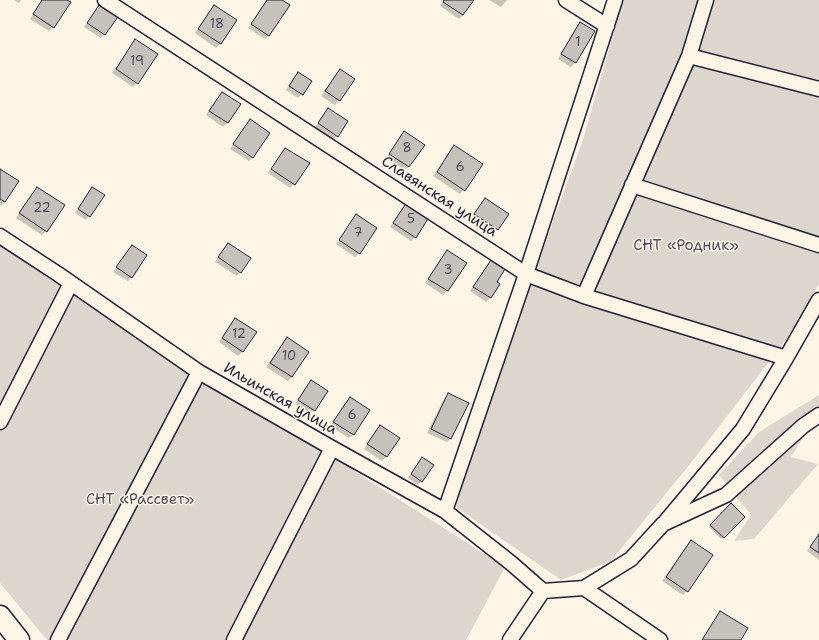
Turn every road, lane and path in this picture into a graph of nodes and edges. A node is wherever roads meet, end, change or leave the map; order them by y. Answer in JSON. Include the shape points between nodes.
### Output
{"nodes":[{"id":1,"x":105,"y":0,"type":"edge"},
{"id":2,"x":566,"y":0,"type":"edge"},
{"id":3,"x":615,"y":0,"type":"edge"},
{"id":4,"x":706,"y":0,"type":"edge"},
{"id":5,"x":607,"y":26,"type":"junction"},
{"id":6,"x":689,"y":56,"type":"junction"},
{"id":7,"x":819,"y":88,"type":"edge"},
{"id":8,"x":632,"y":184,"type":"junction"},
{"id":9,"x":0,"y":236,"type":"edge"},
{"id":10,"x":819,"y":245,"type":"edge"},
{"id":11,"x":526,"y":274,"type":"junction"},
{"id":12,"x":71,"y":283,"type":"junction"},
{"id":13,"x":584,"y":296,"type":"junction"},
{"id":14,"x":819,"y":300,"type":"edge"},
{"id":15,"x":786,"y":358,"type":"junction"},
{"id":16,"x":199,"y":372,"type":"junction"},
{"id":17,"x":819,"y":415,"type":"edge"},
{"id":18,"x":0,"y":422,"type":"edge"},
{"id":19,"x":332,"y":448,"type":"junction"},
{"id":20,"x":445,"y":511,"type":"junction"},
{"id":21,"x":663,"y":524,"type":"junction"},
{"id":22,"x":584,"y":588,"type":"junction"},
{"id":23,"x":543,"y":591,"type":"junction"},
{"id":24,"x":0,"y":616,"type":"edge"},
{"id":25,"x":19,"y":640,"type":"edge"},
{"id":26,"x":58,"y":640,"type":"edge"},
{"id":27,"x":234,"y":640,"type":"edge"},
{"id":28,"x":510,"y":640,"type":"edge"},
{"id":29,"x":660,"y":640,"type":"edge"}],
"edges":[{"from":1,"to":11,"type":"street","name":"Славянская улица"},
{"from":2,"to":5,"type":"street"},
{"from":3,"to":5,"type":"street"},
{"from":4,"to":6,"type":"street"},
{"from":5,"to":11,"type":"street"},
{"from":6,"to":7,"type":"street"},
{"from":6,"to":8,"type":"street"},
{"from":8,"to":10,"type":"street"},
{"from":8,"to":13,"type":"street"},
{"from":9,"to":12,"type":"street","name":"Ильинская улица"},
{"from":11,"to":13,"type":"street","name":"Славянская улица"},
{"from":11,"to":20,"type":"street"},
{"from":12,"to":16,"type":"street","name":"Ильинская улица"},
{"from":12,"to":18,"type":"street"},
{"from":13,"to":15,"type":"street","name":"Славянская улица"},
{"from":14,"to":15,"type":"street"},
{"from":15,"to":21,"type":"street","via":[[743,429]]},
{"from":16,"to":19,"type":"street","name":"Ильинская улица"},
{"from":16,"to":26,"type":"street"},
{"from":17,"to":21,"type":"street","via":[[803,426],[726,495]]},
{"from":19,"to":20,"type":"street","name":"Ильинская улица"},
{"from":19,"to":27,"type":"street"},
{"from":20,"to":23,"type":"street","name":"Ильинская улица"},
{"from":21,"to":22,"type":"street","via":[[631,559]]},
{"from":22,"to":23,"type":"street"},
{"from":22,"to":29,"type":"street"},
{"from":23,"to":28,"type":"street"},
{"from":24,"to":25,"type":"main road"}]}
